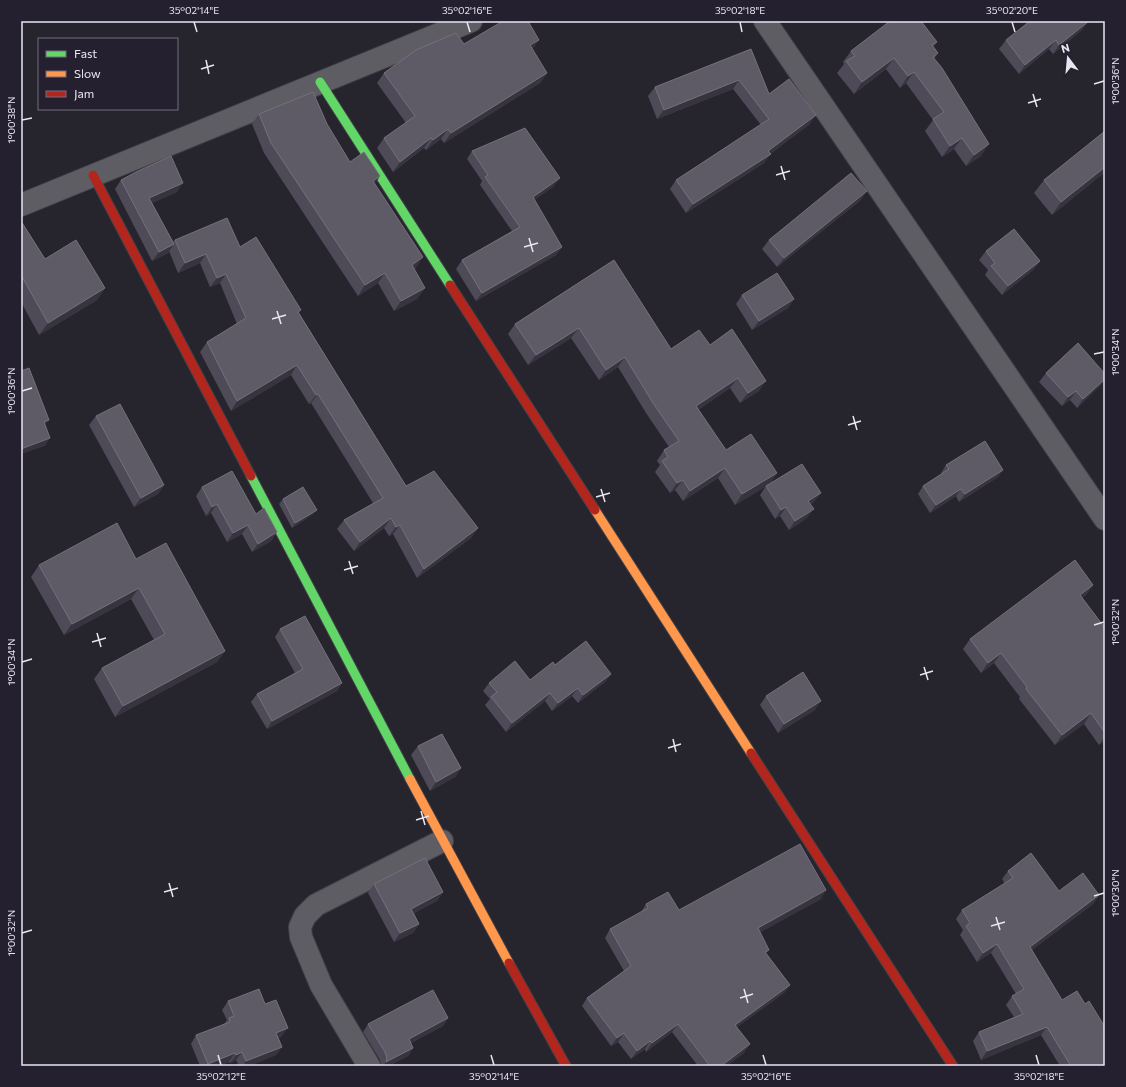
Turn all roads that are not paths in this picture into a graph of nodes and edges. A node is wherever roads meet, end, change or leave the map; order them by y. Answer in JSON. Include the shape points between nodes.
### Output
{"nodes":[{"id":1,"x":471,"y":21,"type":"edge"},
{"id":2,"x":765,"y":21,"type":"edge"},
{"id":3,"x":320,"y":82,"type":"junction"},
{"id":4,"x":93,"y":175,"type":"junction"},
{"id":5,"x":21,"y":205,"type":"edge"},
{"id":6,"x":1105,"y":519,"type":"edge"},
{"id":7,"x":442,"y":841,"type":"junction"},
{"id":8,"x":369,"y":1066,"type":"edge"},
{"id":9,"x":566,"y":1066,"type":"edge"},
{"id":10,"x":953,"y":1066,"type":"edge"}],
"edges":[{"from":1,"to":3,"type":"street"},
{"from":2,"to":6,"type":"street"},
{"from":3,"to":4,"type":"street"},
{"from":3,"to":10,"type":"street"},
{"from":4,"to":5,"type":"street"},
{"from":4,"to":7,"type":"street"},
{"from":7,"to":8,"type":"street","via":[[316,906],[305,916],[300,927],[301,937],[321,985]]},
{"from":7,"to":9,"type":"street"}]}
